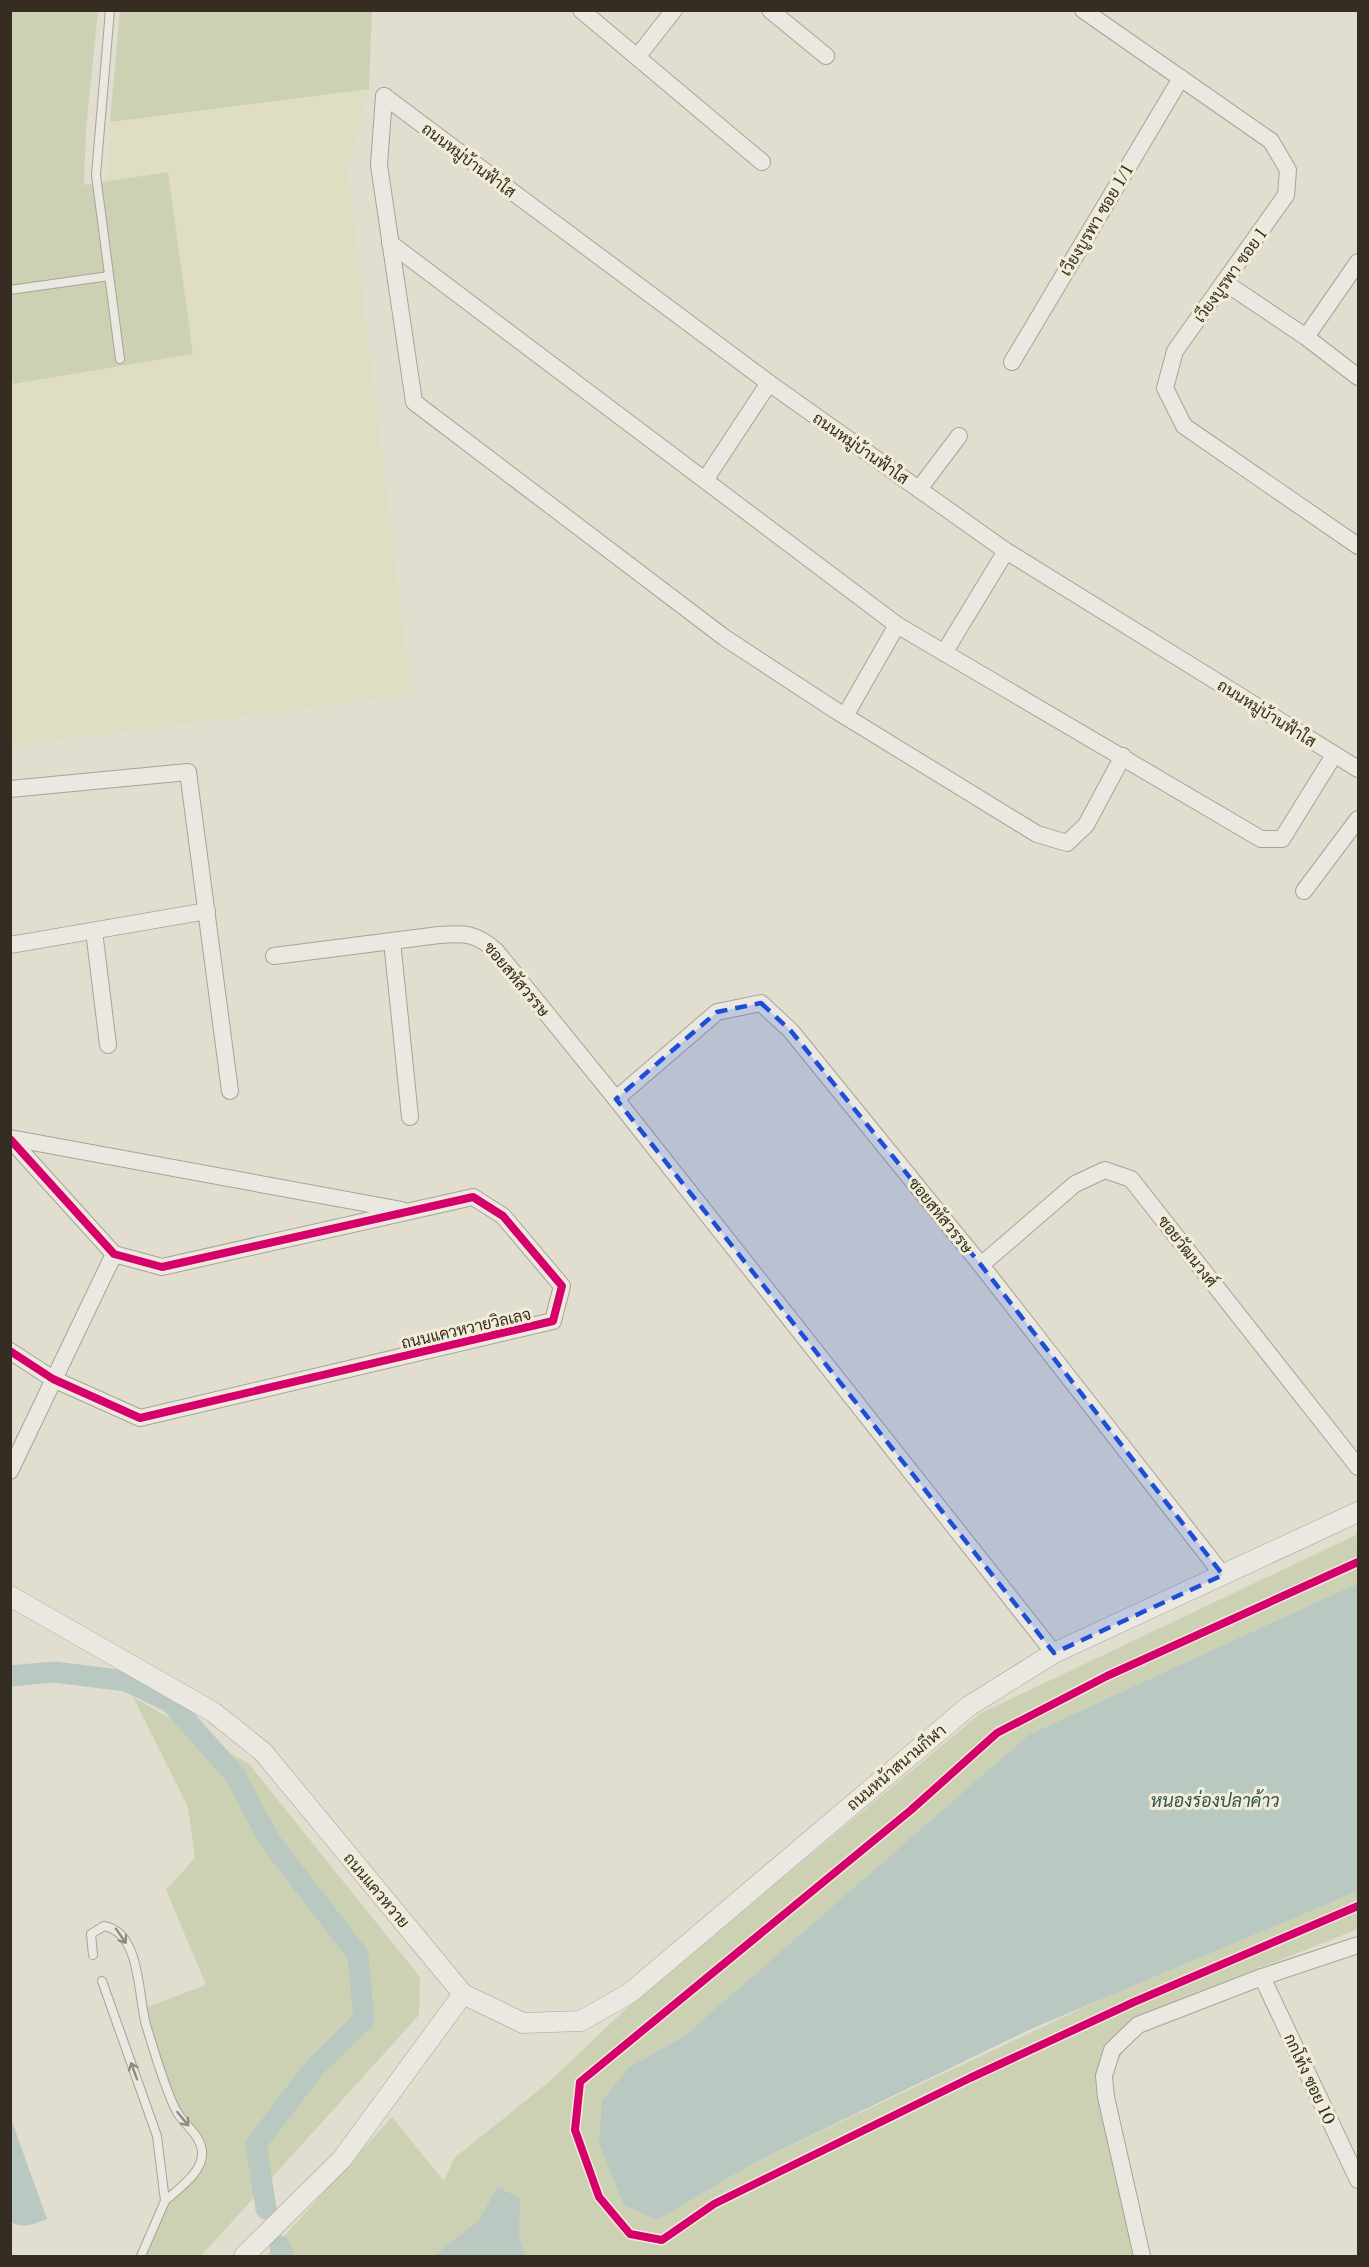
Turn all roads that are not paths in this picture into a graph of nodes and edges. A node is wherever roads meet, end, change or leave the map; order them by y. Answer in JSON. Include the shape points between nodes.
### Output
{"nodes":[{"id":1,"x":110,"y":10,"type":"edge"},
{"id":2,"x":581,"y":10,"type":"edge"},
{"id":3,"x":674,"y":10,"type":"edge"},
{"id":4,"x":770,"y":10,"type":"edge"},
{"id":5,"x":1083,"y":10,"type":"edge"},
{"id":6,"x":638,"y":56,"type":"junction"},
{"id":7,"x":826,"y":56,"type":"dead end"},
{"id":8,"x":1181,"y":78,"type":"junction"},
{"id":9,"x":762,"y":162,"type":"dead end"},
{"id":10,"x":390,"y":243,"type":"junction"},
{"id":11,"x":1359,"y":262,"type":"edge"},
{"id":12,"x":109,"y":276,"type":"junction"},
{"id":13,"x":1224,"y":282,"type":"junction"},
{"id":14,"x":10,"y":290,"type":"edge"},
{"id":15,"x":1306,"y":337,"type":"junction"},
{"id":16,"x":120,"y":358,"type":"dead end"},
{"id":17,"x":1012,"y":362,"type":"dead end"},
{"id":18,"x":1359,"y":376,"type":"edge"},
{"id":19,"x":769,"y":382,"type":"junction"},
{"id":20,"x":959,"y":436,"type":"dead end"},
{"id":21,"x":705,"y":480,"type":"junction"},
{"id":22,"x":919,"y":489,"type":"junction"},
{"id":23,"x":1359,"y":546,"type":"edge"},
{"id":24,"x":1006,"y":551,"type":"junction"},
{"id":25,"x":897,"y":625,"type":"junction"},
{"id":26,"x":945,"y":653,"type":"junction"},
{"id":27,"x":845,"y":716,"type":"junction"},
{"id":28,"x":1334,"y":755,"type":"junction"},
{"id":29,"x":1123,"y":756,"type":"junction"},
{"id":30,"x":1359,"y":769,"type":"edge"},
{"id":31,"x":10,"y":789,"type":"edge"},
{"id":32,"x":1359,"y":819,"type":"edge"},
{"id":33,"x":1304,"y":891,"type":"dead end"},
{"id":34,"x":207,"y":911,"type":"junction"},
{"id":35,"x":94,"y":931,"type":"junction"},
{"id":36,"x":392,"y":941,"type":"junction"},
{"id":37,"x":10,"y":945,"type":"edge"},
{"id":38,"x":274,"y":956,"type":"dead end"},
{"id":39,"x":108,"y":1045,"type":"dead end"},
{"id":40,"x":230,"y":1091,"type":"dead end"},
{"id":41,"x":616,"y":1099,"type":"junction"},
{"id":42,"x":410,"y":1117,"type":"dead end"},
{"id":43,"x":10,"y":1138,"type":"edge"},
{"id":44,"x":410,"y":1211,"type":"junction"},
{"id":45,"x":114,"y":1254,"type":"junction"},
{"id":46,"x":981,"y":1264,"type":"junction"},
{"id":47,"x":10,"y":1351,"type":"edge"},
{"id":48,"x":53,"y":1379,"type":"junction"},
{"id":49,"x":1359,"y":1467,"type":"edge"},
{"id":50,"x":10,"y":1471,"type":"edge"},
{"id":51,"x":1359,"y":1512,"type":"edge"},
{"id":52,"x":1223,"y":1575,"type":"junction"},
{"id":53,"x":10,"y":1596,"type":"edge"},
{"id":54,"x":1054,"y":1653,"type":"junction"},
{"id":55,"x":1359,"y":1945,"type":"edge"},
{"id":56,"x":93,"y":1955,"type":"dead end"},
{"id":57,"x":1262,"y":1977,"type":"junction"},
{"id":58,"x":102,"y":1981,"type":"dead end"},
{"id":59,"x":463,"y":1994,"type":"junction"},
{"id":60,"x":1359,"y":2180,"type":"edge"},
{"id":61,"x":165,"y":2201,"type":"junction"},
{"id":62,"x":248,"y":2255,"type":"edge"},
{"id":63,"x":141,"y":2256,"type":"edge"},
{"id":64,"x":1142,"y":2256,"type":"edge"}],
"edges":[{"from":1,"to":12,"type":"lane","via":[[96,175]]},
{"from":2,"to":6,"type":"street"},
{"from":3,"to":6,"type":"street"},
{"from":4,"to":7,"type":"street"},
{"from":5,"to":8,"type":"street","name":"เวียงบูรพา ซอย 1"},
{"from":6,"to":9,"type":"street"},
{"from":8,"to":13,"type":"street","name":"เวียงบูรพา ซอย 1","via":[[1271,141],[1288,170],[1287,195]]},
{"from":8,"to":17,"type":"street","name":"เวียงบูรพา ซอย 1/1"},
{"from":10,"to":19,"type":"street","name":"ถนนหมู่บ้านฟ้าใส","via":[[379,165],[384,96]]},
{"from":10,"to":21,"type":"street"},
{"from":10,"to":27,"type":"street","via":[[414,402],[725,638]]},
{"from":11,"to":15,"type":"street"},
{"from":12,"to":14,"type":"lane"},
{"from":12,"to":16,"type":"lane"},
{"from":13,"to":15,"type":"street"},
{"from":13,"to":23,"type":"street","name":"เวียงบูรพา ซอย 1","via":[[1175,351],[1166,388],[1184,426]]},
{"from":15,"to":18,"type":"street"},
{"from":19,"to":21,"type":"street"},
{"from":19,"to":22,"type":"street","name":"ถนนหมู่บ้านฟ้าใส"},
{"from":20,"to":22,"type":"street"},
{"from":21,"to":25,"type":"street"},
{"from":22,"to":24,"type":"street","name":"ถนนหมู่บ้านฟ้าใส"},
{"from":24,"to":26,"type":"street"},
{"from":24,"to":28,"type":"street","name":"ถนนหมู่บ้านฟ้าใส"},
{"from":25,"to":26,"type":"street"},
{"from":25,"to":27,"type":"street"},
{"from":26,"to":29,"type":"street"},
{"from":27,"to":29,"type":"street","via":[[1037,834],[1067,843],[1086,825]]},
{"from":28,"to":29,"type":"street","via":[[1282,839],[1261,839]]},
{"from":28,"to":30,"type":"street","name":"ถนนหมู่บ้านฟ้าใส"},
{"from":31,"to":34,"type":"street","via":[[188,772]]},
{"from":32,"to":33,"type":"street"},
{"from":34,"to":35,"type":"street"},
{"from":34,"to":40,"type":"street"},
{"from":35,"to":37,"type":"street"},
{"from":35,"to":39,"type":"street"},
{"from":36,"to":38,"type":"street","name":"ซอยสหัสวรรษ"},
{"from":36,"to":41,"type":"street","name":"ซอยสหัสวรรษ","via":[[462,933],[481,938]]},
{"from":36,"to":42,"type":"street"},
{"from":41,"to":46,"type":"street","name":"ซอยสหัสวรรษ","via":[[717,1012],[761,1003],[791,1031]]},
{"from":41,"to":54,"type":"street","name":"ซอยสหัสวรรษ"},
{"from":43,"to":44,"type":"street","name":"ถนนแควหวายวิลเลจ"},
{"from":43,"to":45,"type":"street","name":"ถนนแควหวายวิลเลจ"},
{"from":44,"to":45,"type":"street","name":"ถนนแควหวายวิลเลจ","via":[[162,1267]]},
{"from":44,"to":48,"type":"street","name":"ถนนแควหวายวิลเลจ","via":[[473,1197],[503,1216],[562,1286],[554,1322],[140,1418]]},
{"from":45,"to":48,"type":"street"},
{"from":46,"to":49,"type":"street","name":"ซอยวัฒนวงศ์","via":[[1075,1184],[1105,1170],[1131,1179]]},
{"from":46,"to":52,"type":"street","name":"ซอยสหัสวรรษ"},
{"from":47,"to":48,"type":"street","name":"ถนนแควหวายวิลเลจ"},
{"from":48,"to":50,"type":"street"},
{"from":51,"to":52,"type":"street","name":"ถนนหน้าสนามกีฬา"},
{"from":52,"to":54,"type":"street","name":"ถนนหน้าสนามกีฬา"},
{"from":53,"to":59,"type":"street","name":"ถนนแควหวาย","via":[[213,1712],[263,1752]]},
{"from":54,"to":59,"type":"street","name":"ถนนหน้าสนามกีฬา","via":[[969,1706],[630,1993],[581,2021],[523,2023]]},
{"from":55,"to":57,"type":"street"},
{"from":56,"to":61,"type":"lane","one_way":true,"via":[[91,1934],[104,1926],[123,1935],[140,1979],[146,2023],[177,2113],[195,2133],[202,2151],[197,2171]]},
{"from":57,"to":60,"type":"street","name":"กกโท้ง ซอย 10"},
{"from":57,"to":64,"type":"street","via":[[1138,2025],[1112,2050],[1104,2076],[1106,2097]]},
{"from":61,"to":58,"type":"lane","one_way":true,"via":[[157,2136]]},
{"from":59,"to":62,"type":"street","via":[[342,2158]]},
{"from":61,"to":63,"type":"lane"}]}
